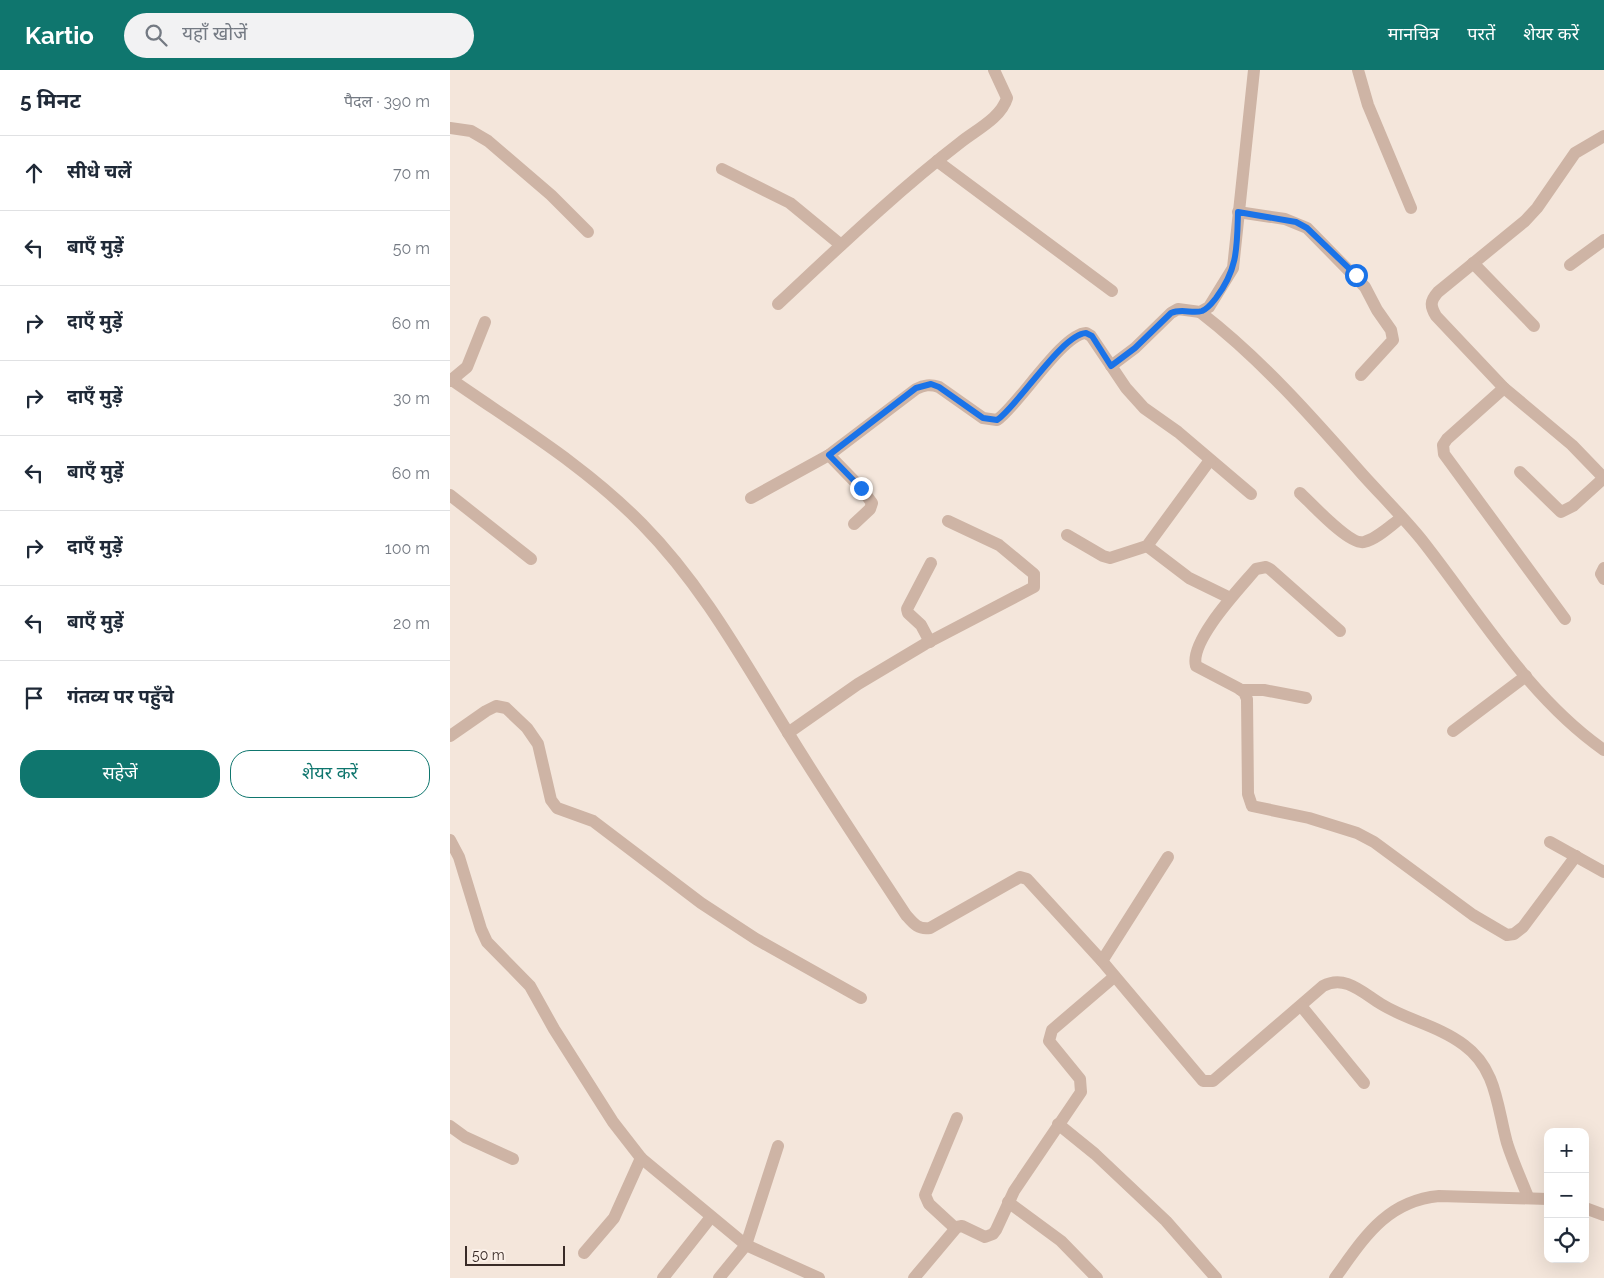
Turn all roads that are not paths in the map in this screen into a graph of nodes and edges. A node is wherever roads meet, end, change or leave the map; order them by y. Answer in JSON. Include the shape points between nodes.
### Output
{"nodes":[{"id":1,"x":994,"y":70,"type":"edge"},
{"id":2,"x":1254,"y":70,"type":"edge"},
{"id":3,"x":1358,"y":70,"type":"edge"},
{"id":4,"x":450,"y":128,"type":"edge"},
{"id":5,"x":1604,"y":136,"type":"edge"},
{"id":6,"x":937,"y":161,"type":"junction"},
{"id":7,"x":722,"y":169,"type":"dead end"},
{"id":8,"x":1411,"y":208,"type":"dead end"},
{"id":9,"x":1238,"y":212,"type":"junction"},
{"id":10,"x":588,"y":232,"type":"dead end"},
{"id":11,"x":1604,"y":240,"type":"edge"},
{"id":12,"x":841,"y":245,"type":"junction"},
{"id":13,"x":1472,"y":263,"type":"junction"},
{"id":14,"x":1570,"y":265,"type":"dead end"},
{"id":15,"x":1112,"y":290,"type":"dead end"},
{"id":16,"x":778,"y":304,"type":"dead end"},
{"id":17,"x":1200,"y":312,"type":"junction"},
{"id":18,"x":485,"y":322,"type":"dead end"},
{"id":19,"x":1534,"y":326,"type":"dead end"},
{"id":20,"x":1111,"y":366,"type":"junction"},
{"id":21,"x":1361,"y":375,"type":"dead end"},
{"id":22,"x":451,"y":380,"type":"edge"},
{"id":23,"x":1504,"y":388,"type":"junction"},
{"id":24,"x":829,"y":455,"type":"junction"},
{"id":25,"x":1210,"y":460,"type":"junction"},
{"id":26,"x":1520,"y":472,"type":"dead end"},
{"id":27,"x":1604,"y":478,"type":"edge"},
{"id":28,"x":1300,"y":492,"type":"dead end"},
{"id":29,"x":1251,"y":494,"type":"dead end"},
{"id":30,"x":450,"y":495,"type":"edge"},
{"id":31,"x":751,"y":498,"type":"dead end"},
{"id":32,"x":1401,"y":518,"type":"junction"},
{"id":33,"x":948,"y":521,"type":"dead end"},
{"id":34,"x":854,"y":524,"type":"dead end"},
{"id":35,"x":1067,"y":535,"type":"dead end"},
{"id":36,"x":1147,"y":546,"type":"junction"},
{"id":37,"x":531,"y":560,"type":"dead end"},
{"id":38,"x":931,"y":563,"type":"dead end"},
{"id":39,"x":1604,"y":568,"type":"edge"},
{"id":40,"x":1604,"y":579,"type":"edge"},
{"id":41,"x":1230,"y":598,"type":"junction"},
{"id":42,"x":1565,"y":619,"type":"dead end"},
{"id":43,"x":1340,"y":630,"type":"dead end"},
{"id":44,"x":930,"y":642,"type":"junction"},
{"id":45,"x":1526,"y":676,"type":"junction"},
{"id":46,"x":1241,"y":690,"type":"junction"},
{"id":47,"x":1306,"y":698,"type":"dead end"},
{"id":48,"x":1453,"y":731,"type":"dead end"},
{"id":49,"x":788,"y":733,"type":"junction"},
{"id":50,"x":450,"y":736,"type":"edge"},
{"id":51,"x":1604,"y":750,"type":"edge"},
{"id":52,"x":450,"y":840,"type":"edge"},
{"id":53,"x":1550,"y":842,"type":"dead end"},
{"id":54,"x":1576,"y":856,"type":"junction"},
{"id":55,"x":1168,"y":857,"type":"dead end"},
{"id":56,"x":1604,"y":872,"type":"edge"},
{"id":57,"x":1102,"y":962,"type":"junction"},
{"id":58,"x":1114,"y":977,"type":"junction"},
{"id":59,"x":861,"y":998,"type":"dead end"},
{"id":60,"x":1302,"y":1006,"type":"junction"},
{"id":61,"x":1364,"y":1083,"type":"dead end"},
{"id":62,"x":957,"y":1118,"type":"dead end"},
{"id":63,"x":1058,"y":1124,"type":"junction"},
{"id":64,"x":450,"y":1126,"type":"edge"},
{"id":65,"x":778,"y":1146,"type":"dead end"},
{"id":66,"x":641,"y":1158,"type":"junction"},
{"id":67,"x":513,"y":1159,"type":"dead end"},
{"id":68,"x":1528,"y":1197,"type":"junction"},
{"id":69,"x":1544,"y":1199,"type":"edge"},
{"id":70,"x":1008,"y":1202,"type":"junction"},
{"id":71,"x":1589,"y":1209,"type":"edge"},
{"id":72,"x":1604,"y":1215,"type":"edge"},
{"id":73,"x":711,"y":1217,"type":"junction"},
{"id":74,"x":955,"y":1228,"type":"junction"},
{"id":75,"x":746,"y":1245,"type":"junction"},
{"id":76,"x":584,"y":1253,"type":"dead end"},
{"id":77,"x":798,"y":1274,"type":"edge"},
{"id":78,"x":664,"y":1278,"type":"edge"},
{"id":79,"x":719,"y":1278,"type":"edge"},
{"id":80,"x":819,"y":1278,"type":"edge"},
{"id":81,"x":914,"y":1278,"type":"edge"},
{"id":82,"x":1097,"y":1278,"type":"edge"},
{"id":83,"x":1216,"y":1278,"type":"edge"},
{"id":84,"x":1335,"y":1278,"type":"edge"}],
"edges":[{"from":1,"to":6,"type":"street","via":[[1007,98],[1001,111]]},
{"from":2,"to":9,"type":"street"},
{"from":3,"to":8,"type":"street","via":[[1368,106]]},
{"from":4,"to":10,"type":"street","via":[[471,131],[488,141]]},
{"from":5,"to":13,"type":"street","via":[[1575,153],[1531,215]]},
{"from":6,"to":12,"type":"street"},
{"from":6,"to":15,"type":"street"},
{"from":7,"to":12,"type":"street","via":[[790,203]]},
{"from":9,"to":17,"type":"street","via":[[1233,268],[1209,307]]},
{"from":9,"to":21,"type":"street","via":[[1296,222],[1307,228],[1365,287],[1391,330],[1392,340]]},
{"from":11,"to":14,"type":"street"},
{"from":12,"to":16,"type":"street"},
{"from":13,"to":19,"type":"street"},
{"from":13,"to":23,"type":"street","via":[[1432,299],[1432,310]]},
{"from":17,"to":20,"type":"street","via":[[1178,310],[1171,313]]},
{"from":17,"to":32,"type":"street","via":[[1236,340],[1301,405]]},
{"from":18,"to":22,"type":"street","via":[[467,366]]},
{"from":20,"to":24,"type":"street","via":[[1092,336],[1082,333],[1036,376],[997,420],[983,418],[939,387],[923,385]]},
{"from":20,"to":25,"type":"street","via":[[1144,408]]},
{"from":22,"to":49,"type":"street","via":[[564,456],[604,487],[642,524],[706,598]]},
{"from":23,"to":27,"type":"street","via":[[1572,445]]},
{"from":23,"to":42,"type":"street","via":[[1447,439],[1443,445],[1444,454]]},
{"from":24,"to":31,"type":"street"},
{"from":24,"to":34,"type":"street","via":[[872,503]]},
{"from":25,"to":29,"type":"street"},
{"from":25,"to":36,"type":"street"},
{"from":26,"to":27,"type":"street","via":[[1561,512],[1573,506]]},
{"from":28,"to":32,"type":"street","via":[[1347,536],[1358,542],[1370,540]]},
{"from":30,"to":37,"type":"street"},
{"from":32,"to":45,"type":"street"},
{"from":33,"to":44,"type":"street","via":[[999,545],[1031,570],[1036,583],[1030,590]]},
{"from":35,"to":36,"type":"street","via":[[1110,558]]},
{"from":36,"to":41,"type":"street","via":[[1189,578]]},
{"from":38,"to":44,"type":"street","via":[[907,609]]},
{"from":39,"to":40,"type":"street","via":[[1601,574]]},
{"from":41,"to":43,"type":"street","via":[[1256,569],[1266,566]]},
{"from":41,"to":46,"type":"street","via":[[1197,648],[1195,660],[1202,671]]},
{"from":44,"to":49,"type":"street","via":[[858,684]]},
{"from":45,"to":48,"type":"street"},
{"from":45,"to":51,"type":"street","via":[[1576,728]]},
{"from":46,"to":47,"type":"street","via":[[1264,690]]},
{"from":46,"to":54,"type":"street","via":[[1247,704],[1248,794],[1252,806],[1309,818],[1357,833],[1507,935],[1523,927]]},
{"from":49,"to":57,"type":"street","via":[[914,924],[930,928],[1024,877],[1032,882]]},
{"from":50,"to":59,"type":"street","via":[[491,709],[506,708],[538,744],[551,800],[557,808],[598,824],[701,903],[756,939]]},
{"from":52,"to":66,"type":"street","via":[[487,942],[530,986],[613,1122]]},
{"from":53,"to":54,"type":"street"},
{"from":54,"to":56,"type":"street"},
{"from":55,"to":57,"type":"street"},
{"from":57,"to":58,"type":"street"},
{"from":58,"to":60,"type":"street","via":[[1202,1081],[1208,1082]]},
{"from":58,"to":63,"type":"street","via":[[1049,1035],[1050,1041],[1075,1070],[1082,1084],[1078,1097]]},
{"from":60,"to":61,"type":"street"},
{"from":60,"to":68,"type":"street","via":[[1323,986],[1345,982],[1383,1006],[1448,1036],[1474,1053],[1495,1087],[1507,1141]]},
{"from":62,"to":74,"type":"street","via":[[925,1195],[929,1204]]},
{"from":63,"to":70,"type":"street"},
{"from":63,"to":83,"type":"street","via":[[1166,1221]]},
{"from":64,"to":67,"type":"street","via":[[465,1137]]},
{"from":65,"to":75,"type":"street"},
{"from":66,"to":73,"type":"street"},
{"from":66,"to":76,"type":"street","via":[[614,1218]]},
{"from":68,"to":69,"type":"street"},
{"from":68,"to":84,"type":"street","via":[[1439,1196],[1422,1197],[1406,1203],[1382,1219]]},
{"from":70,"to":74,"type":"street","via":[[996,1230],[989,1236],[962,1226]]},
{"from":70,"to":82,"type":"street","via":[[1061,1241]]},
{"from":71,"to":72,"type":"street"},
{"from":73,"to":75,"type":"street"},
{"from":73,"to":78,"type":"street"},
{"from":74,"to":81,"type":"street"},
{"from":75,"to":77,"type":"street"},
{"from":75,"to":79,"type":"street"},
{"from":77,"to":80,"type":"street"}]}
